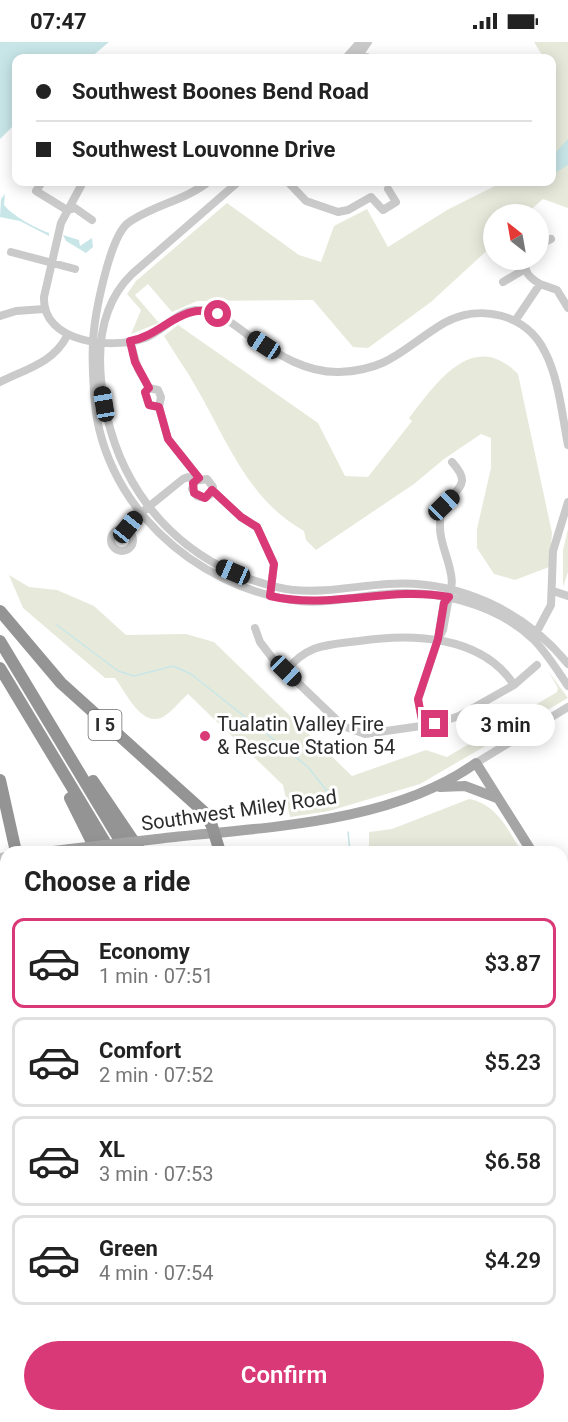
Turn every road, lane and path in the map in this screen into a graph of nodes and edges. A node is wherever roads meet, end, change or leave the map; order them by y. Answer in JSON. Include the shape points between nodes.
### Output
{"nodes":[{"id":1,"x":368,"y":42,"type":"edge"},
{"id":2,"x":357,"y":54,"type":"edge"},
{"id":3,"x":39,"y":186,"type":"edge"},
{"id":4,"x":81,"y":186,"type":"edge"},
{"id":5,"x":202,"y":186,"type":"edge"},
{"id":6,"x":233,"y":186,"type":"edge"},
{"id":7,"x":292,"y":186,"type":"edge"},
{"id":8,"x":388,"y":189,"type":"dead end"},
{"id":9,"x":67,"y":210,"type":"junction"},
{"id":10,"x":92,"y":220,"type":"dead end"},
{"id":11,"x":552,"y":239,"type":"dead end"},
{"id":12,"x":549,"y":240,"type":"edge"},
{"id":13,"x":10,"y":252,"type":"dead end"},
{"id":14,"x":52,"y":262,"type":"junction"},
{"id":15,"x":75,"y":269,"type":"dead end"},
{"id":16,"x":523,"y":270,"type":"edge"},
{"id":17,"x":525,"y":270,"type":"edge"},
{"id":18,"x":503,"y":282,"type":"dead end"},
{"id":19,"x":540,"y":284,"type":"junction"},
{"id":20,"x":568,"y":308,"type":"edge"},
{"id":21,"x":44,"y":309,"type":"junction"},
{"id":22,"x":0,"y":316,"type":"edge"},
{"id":23,"x":515,"y":321,"type":"junction"},
{"id":24,"x":67,"y":336,"type":"junction"},
{"id":25,"x":97,"y":341,"type":"junction"},
{"id":26,"x":130,"y":341,"type":"junction"},
{"id":27,"x":0,"y":382,"type":"edge"},
{"id":28,"x":149,"y":388,"type":"junction"},
{"id":29,"x":159,"y":407,"type":"junction"},
{"id":30,"x":568,"y":445,"type":"edge"},
{"id":31,"x":452,"y":462,"type":"dead end"},
{"id":32,"x":197,"y":480,"type":"junction"},
{"id":33,"x":212,"y":490,"type":"junction"},
{"id":34,"x":568,"y":502,"type":"edge"},
{"id":35,"x":145,"y":510,"type":"junction"},
{"id":36,"x":126,"y":531,"type":"dead end"},
{"id":37,"x":272,"y":586,"type":"junction"},
{"id":38,"x":553,"y":591,"type":"junction"},
{"id":39,"x":449,"y":593,"type":"junction"},
{"id":40,"x":270,"y":596,"type":"junction"},
{"id":41,"x":568,"y":596,"type":"edge"},
{"id":42,"x":0,"y":611,"type":"edge"},
{"id":43,"x":255,"y":628,"type":"dead end"},
{"id":44,"x":534,"y":636,"type":"junction"},
{"id":45,"x":438,"y":639,"type":"junction"},
{"id":46,"x":0,"y":641,"type":"edge"},
{"id":47,"x":568,"y":664,"type":"edge"},
{"id":48,"x":537,"y":665,"type":"dead end"},
{"id":49,"x":0,"y":668,"type":"edge"},
{"id":50,"x":286,"y":671,"type":"junction"},
{"id":51,"x":514,"y":685,"type":"junction"},
{"id":52,"x":568,"y":686,"type":"edge"},
{"id":53,"x":568,"y":707,"type":"edge"},
{"id":54,"x":49,"y":722,"type":"junction"},
{"id":55,"x":423,"y":725,"type":"junction"},
{"id":56,"x":48,"y":748,"type":"junction"},
{"id":57,"x":476,"y":763,"type":"junction"},
{"id":58,"x":0,"y":780,"type":"edge"},
{"id":59,"x":434,"y":787,"type":"junction"},
{"id":60,"x":499,"y":800,"type":"junction"},
{"id":61,"x":215,"y":832,"type":"junction"},
{"id":62,"x":15,"y":846,"type":"edge"},
{"id":63,"x":94,"y":846,"type":"edge"},
{"id":64,"x":96,"y":846,"type":"edge"},
{"id":65,"x":107,"y":846,"type":"edge"},
{"id":66,"x":123,"y":846,"type":"edge"},
{"id":67,"x":137,"y":846,"type":"edge"},
{"id":68,"x":218,"y":846,"type":"edge"},
{"id":69,"x":528,"y":846,"type":"edge"}],
"edges":[{"from":1,"to":2,"type":"street"},
{"from":3,"to":9,"type":"street","via":[[36,191]]},
{"from":4,"to":9,"type":"street"},
{"from":5,"to":25,"type":"street","via":[[138,217],[118,234],[111,250]]},
{"from":6,"to":25,"type":"street","via":[[124,282],[111,302]]},
{"from":7,"to":8,"type":"street","via":[[306,201],[338,212],[371,197],[383,210],[396,202]]},
{"from":9,"to":10,"type":"street","via":[[75,208]]},
{"from":9,"to":14,"type":"street","via":[[57,233]]},
{"from":11,"to":12,"type":"street"},
{"from":13,"to":14,"type":"street"},
{"from":14,"to":15,"type":"street"},
{"from":14,"to":21,"type":"street"},
{"from":16,"to":18,"type":"street"},
{"from":17,"to":19,"type":"street"},
{"from":19,"to":20,"type":"street","via":[[557,290]]},
{"from":19,"to":23,"type":"street"},
{"from":21,"to":22,"type":"street"},
{"from":21,"to":24,"type":"street"},
{"from":23,"to":26,"type":"street","via":[[497,314],[465,315],[446,323],[388,362],[337,372],[288,360],[206,310],[184,313],[155,333]]},
{"from":23,"to":30,"type":"street","via":[[536,338],[547,356]]},
{"from":24,"to":25,"type":"street"},
{"from":24,"to":27,"type":"street","via":[[49,359]]},
{"from":25,"to":26,"type":"street"},
{"from":25,"to":35,"type":"street","via":[[94,397],[104,442],[124,487]]},
{"from":26,"to":28,"type":"street","via":[[135,362]]},
{"from":28,"to":29,"type":"street","via":[[158,390]]},
{"from":28,"to":29,"type":"street","via":[[145,399],[149,405]]},
{"from":29,"to":32,"type":"street","via":[[168,439]]},
{"from":31,"to":39,"type":"street","via":[[462,476],[462,483],[444,505],[440,531],[450,564]]},
{"from":32,"to":33,"type":"street","via":[[207,479]]},
{"from":32,"to":33,"type":"street","via":[[192,489],[197,496],[205,498]]},
{"from":32,"to":35,"type":"street","via":[[183,478]]},
{"from":33,"to":37,"type":"street","via":[[257,527],[274,564]]},
{"from":34,"to":38,"type":"street","via":[[554,550]]},
{"from":35,"to":36,"type":"street"},
{"from":35,"to":37,"type":"street","via":[[219,566]]},
{"from":35,"to":40,"type":"street","via":[[171,545],[197,565],[236,585]]},
{"from":37,"to":39,"type":"street","via":[[314,591],[398,583]]},
{"from":37,"to":40,"type":"street"},
{"from":38,"to":41,"type":"street"},
{"from":38,"to":44,"type":"street","via":[[549,611]]},
{"from":39,"to":40,"type":"street","via":[[406,592],[302,601]]},
{"from":39,"to":44,"type":"street","via":[[498,607]]},
{"from":39,"to":45,"type":"street"},
{"from":42,"to":61,"type":"highway","number":"I 5","via":[[61,683],[198,807]]},
{"from":43,"to":50,"type":"street","via":[[264,648]]},
{"from":44,"to":47,"type":"street"},
{"from":44,"to":52,"type":"street"},
{"from":45,"to":50,"type":"street","via":[[400,636],[317,647],[300,655]]},
{"from":45,"to":51,"type":"street","via":[[488,660]]},
{"from":45,"to":55,"type":"street","via":[[418,699]]},
{"from":46,"to":54,"type":"highway","number":"I 5"},
{"from":48,"to":51,"type":"street"},
{"from":49,"to":56,"type":"highway"},
{"from":50,"to":55,"type":"street","via":[[354,732],[370,735]]},
{"from":51,"to":55,"type":"street","via":[[459,716]]},
{"from":53,"to":57,"type":"street"},
{"from":54,"to":66,"type":"highway","number":"I 5"},
{"from":54,"to":67,"type":"highway","number":"I 5"},
{"from":56,"to":63,"type":"highway"},
{"from":56,"to":65,"type":"highway"},
{"from":57,"to":59,"type":"main road"},
{"from":57,"to":60,"type":"main road"},
{"from":58,"to":62,"type":"highway"},
{"from":59,"to":60,"type":"main road","via":[[465,786]]},
{"from":59,"to":61,"type":"main road","name":"Southwest Miley Road","via":[[341,815]]},
{"from":60,"to":69,"type":"main road"},
{"from":61,"to":64,"type":"main road","name":"Southwest Miley Road","bridge":true},
{"from":61,"to":68,"type":"highway","number":"I 5"}]}
